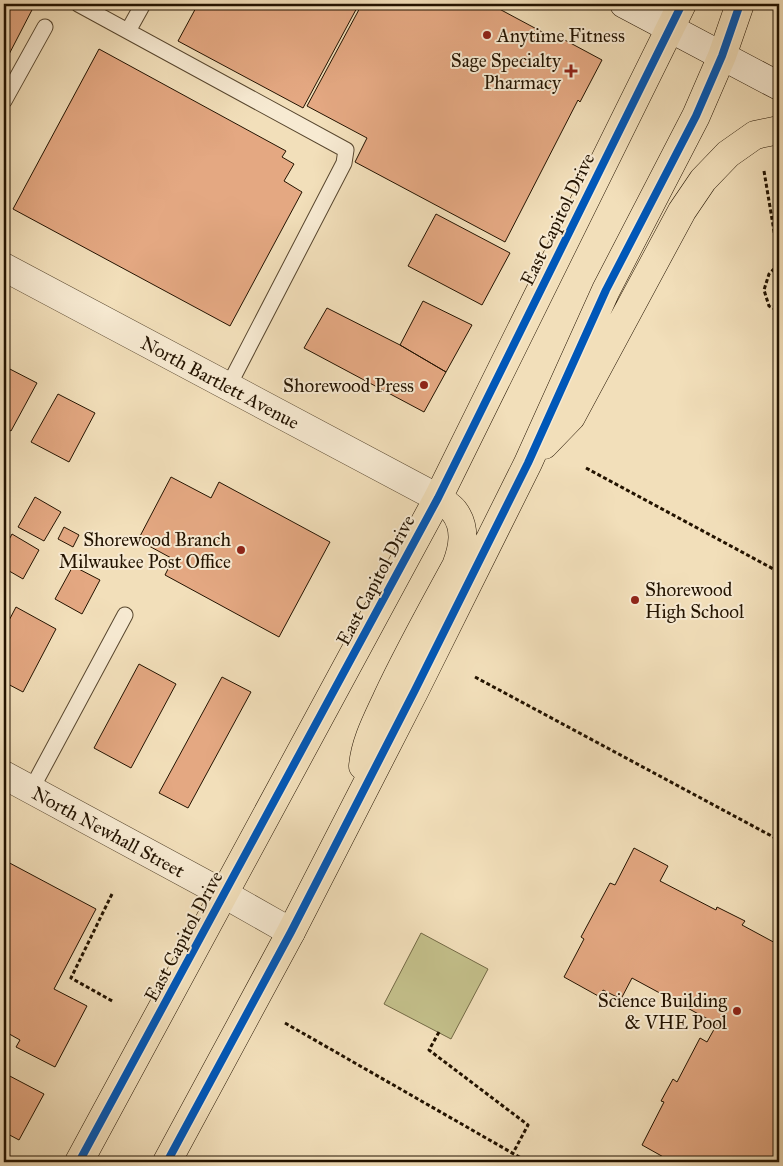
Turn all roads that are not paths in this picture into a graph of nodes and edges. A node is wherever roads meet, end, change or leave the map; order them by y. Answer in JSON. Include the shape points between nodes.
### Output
{"nodes":[{"id":1,"x":78,"y":4,"type":"edge"},
{"id":2,"x":143,"y":4,"type":"edge"},
{"id":3,"x":624,"y":4,"type":"edge"},
{"id":4,"x":682,"y":4,"type":"edge"},
{"id":5,"x":740,"y":4,"type":"edge"},
{"id":6,"x":45,"y":27,"type":"dead end"},
{"id":7,"x":670,"y":28,"type":"junction"},
{"id":8,"x":128,"y":31,"type":"junction"},
{"id":9,"x":722,"y":56,"type":"junction"},
{"id":10,"x":779,"y":86,"type":"edge"},
{"id":11,"x":4,"y":101,"type":"edge"},
{"id":12,"x":779,"y":130,"type":"edge"},
{"id":13,"x":4,"y":267,"type":"edge"},
{"id":14,"x":228,"y":387,"type":"junction"},
{"id":15,"x":528,"y":463,"type":"junction"},
{"id":16,"x":438,"y":498,"type":"junction"},
{"id":17,"x":125,"y":615,"type":"dead end"},
{"id":18,"x":4,"y":775,"type":"edge"},
{"id":19,"x":30,"y":790,"type":"junction"},
{"id":20,"x":361,"y":795,"type":"junction"},
{"id":21,"x":224,"y":894,"type":"junction"},
{"id":22,"x":291,"y":932,"type":"junction"},
{"id":23,"x":79,"y":1162,"type":"edge"},
{"id":24,"x":167,"y":1162,"type":"edge"}],
"edges":[{"from":1,"to":8,"type":"lane"},
{"from":2,"to":8,"type":"lane"},
{"from":3,"to":7,"type":"street"},
{"from":4,"to":7,"type":"main road","name":"East Capitol Drive"},
{"from":5,"to":9,"type":"main road"},
{"from":6,"to":11,"type":"lane"},
{"from":7,"to":9,"type":"street"},
{"from":7,"to":16,"type":"main road","name":"East Capitol Drive"},
{"from":8,"to":14,"type":"lane","via":[[346,150],[344,163]]},
{"from":9,"to":10,"type":"street"},
{"from":9,"to":15,"type":"main road","via":[[696,116],[606,290]]},
{"from":12,"to":15,"type":"main road","via":[[755,134],[728,154],[703,180],[682,211],[570,416]]},
{"from":13,"to":14,"type":"street","name":"North Bartlett Avenue"},
{"from":14,"to":16,"type":"street","name":"North Bartlett Avenue"},
{"from":15,"to":20,"type":"main road"},
{"from":16,"to":20,"type":"main road","via":[[454,511],[459,520],[464,535],[461,552],[377,719],[364,753]]},
{"from":16,"to":21,"type":"main road","name":"East Capitol Drive"},
{"from":17,"to":19,"type":"lane"},
{"from":18,"to":19,"type":"street","name":"North Newhall Street"},
{"from":19,"to":21,"type":"street","name":"North Newhall Street"},
{"from":20,"to":22,"type":"main road"},
{"from":21,"to":22,"type":"street","name":"North Newhall Street"},
{"from":21,"to":23,"type":"main road","name":"East Capitol Drive"},
{"from":22,"to":24,"type":"main road"}]}
